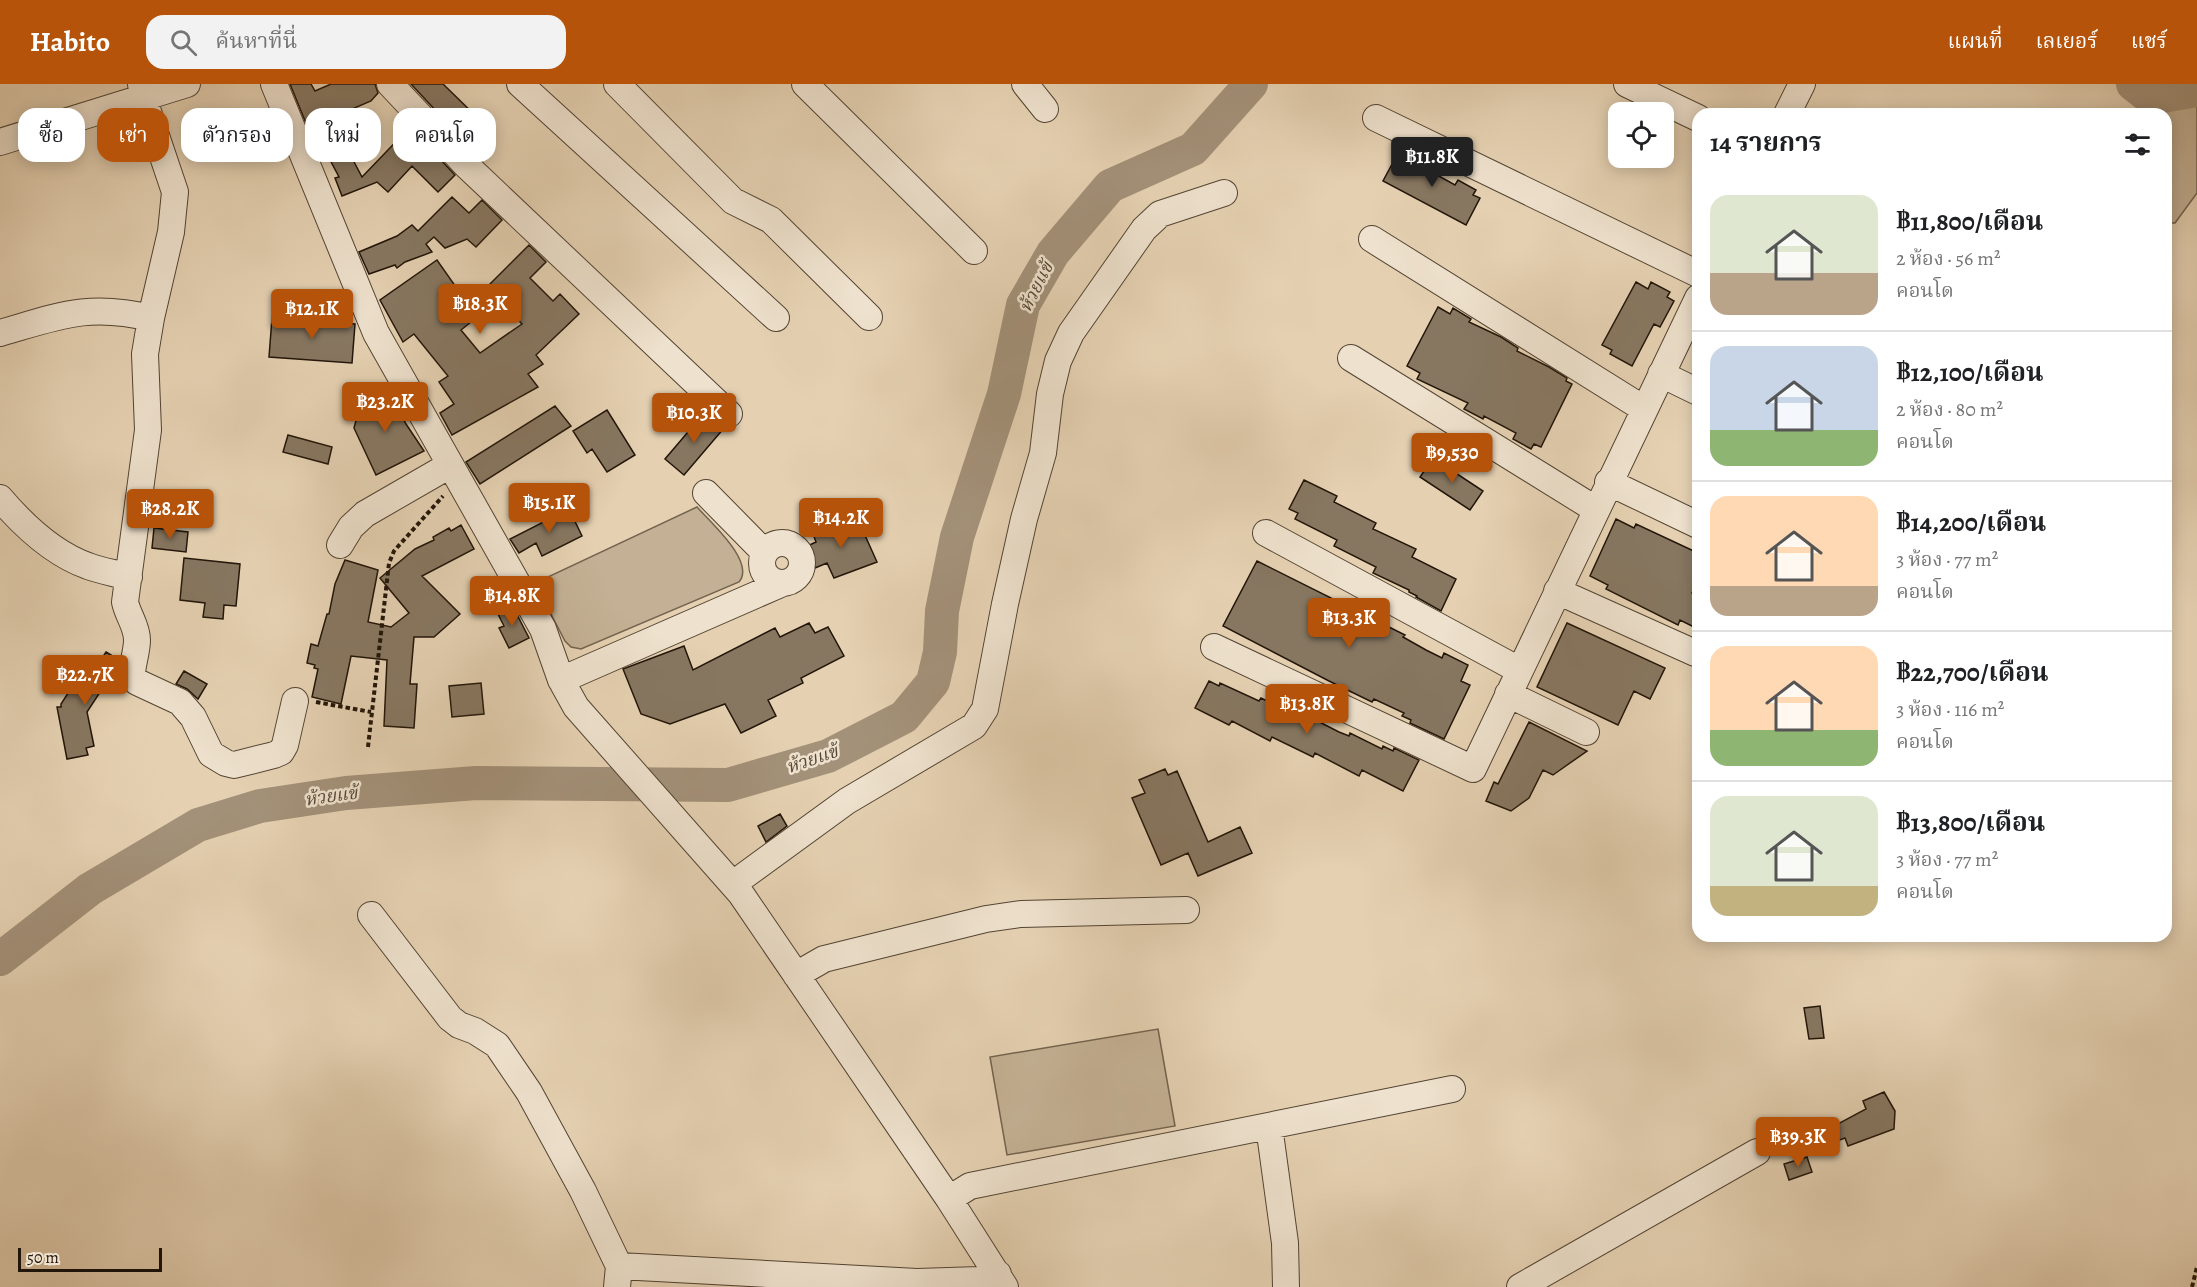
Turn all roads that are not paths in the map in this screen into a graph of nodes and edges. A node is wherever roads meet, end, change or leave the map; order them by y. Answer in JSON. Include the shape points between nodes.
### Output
{"nodes":[{"id":1,"x":187,"y":84,"type":"edge"},
{"id":2,"x":274,"y":84,"type":"edge"},
{"id":3,"x":390,"y":84,"type":"edge"},
{"id":4,"x":520,"y":84,"type":"edge"},
{"id":5,"x":617,"y":84,"type":"edge"},
{"id":6,"x":805,"y":84,"type":"edge"},
{"id":7,"x":1025,"y":84,"type":"edge"},
{"id":8,"x":1627,"y":84,"type":"edge"},
{"id":9,"x":1802,"y":84,"type":"edge"},
{"id":10,"x":142,"y":91,"type":"edge"},
{"id":11,"x":1790,"y":108,"type":"edge"},
{"id":12,"x":1045,"y":109,"type":"dead end"},
{"id":13,"x":1692,"y":115,"type":"edge"},
{"id":14,"x":1376,"y":118,"type":"dead end"},
{"id":15,"x":0,"y":142,"type":"edge"},
{"id":16,"x":1224,"y":193,"type":"dead end"},
{"id":17,"x":1372,"y":239,"type":"dead end"},
{"id":18,"x":974,"y":251,"type":"dead end"},
{"id":19,"x":1692,"y":271,"type":"edge"},
{"id":20,"x":1692,"y":310,"type":"edge"},
{"id":21,"x":869,"y":317,"type":"dead end"},
{"id":22,"x":151,"y":318,"type":"junction"},
{"id":23,"x":776,"y":318,"type":"dead end"},
{"id":24,"x":0,"y":333,"type":"edge"},
{"id":25,"x":1351,"y":357,"type":"dead end"},
{"id":26,"x":1661,"y":374,"type":"junction"},
{"id":27,"x":1692,"y":389,"type":"edge"},
{"id":28,"x":1644,"y":409,"type":"junction"},
{"id":29,"x":729,"y":414,"type":"dead end"},
{"id":30,"x":455,"y":473,"type":"junction"},
{"id":31,"x":1608,"y":482,"type":"junction"},
{"id":32,"x":706,"y":493,"type":"dead end"},
{"id":33,"x":0,"y":498,"type":"edge"},
{"id":34,"x":1595,"y":509,"type":"junction"},
{"id":35,"x":1692,"y":522,"type":"edge"},
{"id":36,"x":1266,"y":533,"type":"dead end"},
{"id":37,"x":340,"y":545,"type":"dead end"},
{"id":38,"x":763,"y":558,"type":"junction"},
{"id":39,"x":129,"y":577,"type":"junction"},
{"id":40,"x":783,"y":583,"type":"junction"},
{"id":41,"x":1557,"y":591,"type":"junction"},
{"id":42,"x":748,"y":599,"type":"junction"},
{"id":43,"x":1214,"y":647,"type":"dead end"},
{"id":44,"x":1692,"y":652,"type":"edge"},
{"id":45,"x":1519,"y":670,"type":"junction"},
{"id":46,"x":561,"y":680,"type":"junction"},
{"id":47,"x":1508,"y":694,"type":"junction"},
{"id":48,"x":295,"y":701,"type":"road end"},
{"id":49,"x":1586,"y":732,"type":"dead end"},
{"id":50,"x":733,"y":884,"type":"junction"},
{"id":51,"x":1186,"y":910,"type":"dead end"},
{"id":52,"x":371,"y":915,"type":"dead end"},
{"id":53,"x":796,"y":975,"type":"junction"},
{"id":54,"x":1452,"y":1089,"type":"dead end"},
{"id":55,"x":1269,"y":1126,"type":"junction"},
{"id":56,"x":1757,"y":1152,"type":"dead end"},
{"id":57,"x":949,"y":1199,"type":"junction"},
{"id":58,"x":618,"y":1277,"type":"edge"},
{"id":59,"x":1001,"y":1280,"type":"edge"},
{"id":60,"x":1286,"y":1287,"type":"edge"},
{"id":61,"x":1520,"y":1287,"type":"edge"}],
"edges":[{"from":1,"to":10,"type":"street"},
{"from":2,"to":30,"type":"street","via":[[376,333]]},
{"from":3,"to":29,"type":"street","via":[[468,166]]},
{"from":4,"to":23,"type":"street"},
{"from":5,"to":21,"type":"street","via":[[733,201],[771,220]]},
{"from":6,"to":18,"type":"street"},
{"from":7,"to":12,"type":"street"},
{"from":8,"to":13,"type":"street"},
{"from":9,"to":11,"type":"street"},
{"from":10,"to":15,"type":"street"},
{"from":10,"to":22,"type":"street","via":[[175,192],[171,232]]},
{"from":14,"to":19,"type":"street"},
{"from":16,"to":50,"type":"street","via":[[1160,214],[1144,229],[1071,333],[1058,361],[1050,394],[1043,453],[1024,519],[985,709],[974,726],[847,801]]},
{"from":17,"to":28,"type":"street"},
{"from":20,"to":26,"type":"street"},
{"from":22,"to":24,"type":"street","via":[[126,312],[83,311]]},
{"from":22,"to":39,"type":"street","via":[[145,354],[148,430]]},
{"from":25,"to":34,"type":"street"},
{"from":26,"to":27,"type":"street"},
{"from":26,"to":28,"type":"street"},
{"from":28,"to":31,"type":"street"},
{"from":30,"to":37,"type":"street","via":[[365,514]]},
{"from":30,"to":46,"type":"street","via":[[543,629]]},
{"from":31,"to":34,"type":"street"},
{"from":31,"to":35,"type":"street"},
{"from":32,"to":38,"type":"street"},
{"from":33,"to":39,"type":"street","via":[[34,534],[56,549],[86,566]]},
{"from":34,"to":41,"type":"street"},
{"from":36,"to":45,"type":"street"},
{"from":38,"to":40,"type":"street","via":[[766,576]]},
{"from":38,"to":40,"type":"street","via":[[769,547],[780,542],[799,552],[800,572]]},
{"from":38,"to":42,"type":"street"},
{"from":39,"to":48,"type":"street","via":[[125,602],[134,620],[137,640],[134,679],[180,702],[218,760],[234,765],[281,752]]},
{"from":40,"to":42,"type":"street"},
{"from":41,"to":44,"type":"street"},
{"from":41,"to":45,"type":"street"},
{"from":42,"to":46,"type":"street"},
{"from":43,"to":47,"type":"street","via":[[1473,769]]},
{"from":45,"to":47,"type":"street"},
{"from":46,"to":50,"type":"street","via":[[576,707]]},
{"from":47,"to":49,"type":"street"},
{"from":50,"to":53,"type":"street"},
{"from":51,"to":53,"type":"street","via":[[1021,914],[986,919],[824,959]]},
{"from":52,"to":58,"type":"street","via":[[450,1018],[497,1045],[529,1092],[583,1191]]},
{"from":53,"to":57,"type":"street"},
{"from":54,"to":55,"type":"street"},
{"from":55,"to":57,"type":"street","via":[[969,1186]]},
{"from":55,"to":60,"type":"street","via":[[1285,1243]]},
{"from":56,"to":61,"type":"street"},
{"from":57,"to":59,"type":"street"},
{"from":58,"to":59,"type":"street"}]}
